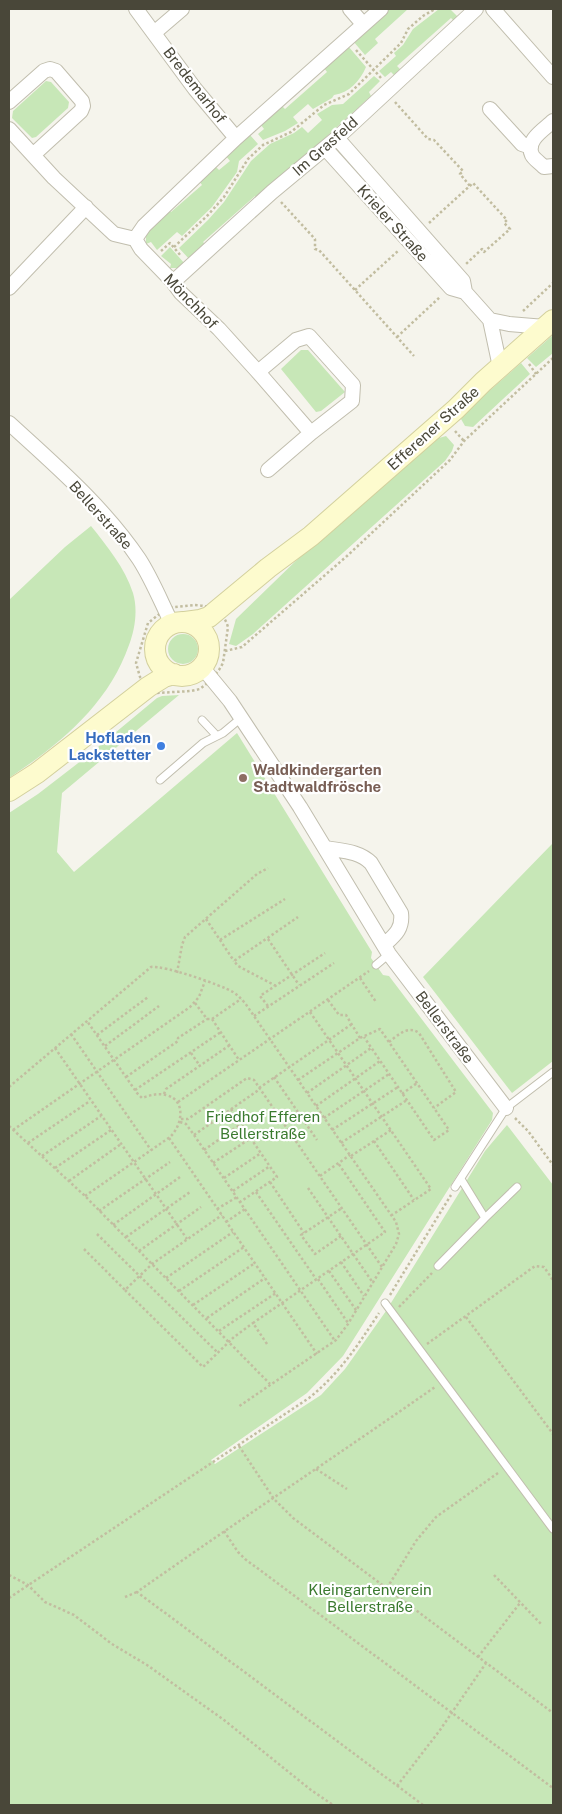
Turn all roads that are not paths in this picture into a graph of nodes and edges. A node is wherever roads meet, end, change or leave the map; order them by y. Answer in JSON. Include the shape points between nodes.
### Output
{"nodes":[{"id":1,"x":136,"y":9,"type":"edge"},
{"id":2,"x":182,"y":9,"type":"edge"},
{"id":3,"x":350,"y":9,"type":"edge"},
{"id":4,"x":381,"y":9,"type":"edge"},
{"id":5,"x":476,"y":9,"type":"edge"},
{"id":6,"x":493,"y":9,"type":"edge"},
{"id":7,"x":363,"y":24,"type":"junction"},
{"id":8,"x":154,"y":33,"type":"junction"},
{"id":9,"x":553,"y":77,"type":"edge"},
{"id":10,"x":9,"y":102,"type":"edge"},
{"id":11,"x":490,"y":109,"type":"dead end"},
{"id":12,"x":553,"y":121,"type":"edge"},
{"id":13,"x":9,"y":129,"type":"edge"},
{"id":14,"x":236,"y":138,"type":"junction"},
{"id":15,"x":336,"y":138,"type":"junction"},
{"id":16,"x":531,"y":147,"type":"junction"},
{"id":17,"x":325,"y":148,"type":"junction"},
{"id":18,"x":34,"y":155,"type":"junction"},
{"id":19,"x":553,"y":166,"type":"edge"},
{"id":20,"x":86,"y":207,"type":"junction"},
{"id":21,"x":135,"y":239,"type":"junction"},
{"id":22,"x":174,"y":282,"type":"junction"},
{"id":23,"x":9,"y":288,"type":"edge"},
{"id":24,"x":465,"y":292,"type":"junction"},
{"id":25,"x":490,"y":320,"type":"junction"},
{"id":26,"x":549,"y":323,"type":"edge"},
{"id":27,"x":500,"y":367,"type":"junction"},
{"id":28,"x":258,"y":372,"type":"junction"},
{"id":29,"x":9,"y":423,"type":"edge"},
{"id":30,"x":311,"y":434,"type":"junction"},
{"id":31,"x":268,"y":470,"type":"dead end"},
{"id":32,"x":221,"y":615,"type":"junction"},
{"id":33,"x":174,"y":618,"type":"junction"},
{"id":34,"x":217,"y":649,"type":"junction"},
{"id":35,"x":156,"y":656,"type":"junction"},
{"id":36,"x":206,"y":673,"type":"junction"},
{"id":37,"x":174,"y":674,"type":"junction"},
{"id":38,"x":144,"y":682,"type":"junction"},
{"id":39,"x":241,"y":718,"type":"junction"},
{"id":40,"x":202,"y":720,"type":"dead end"},
{"id":41,"x":217,"y":736,"type":"junction"},
{"id":42,"x":160,"y":780,"type":"dead end"},
{"id":43,"x":9,"y":791,"type":"edge"},
{"id":44,"x":326,"y":848,"type":"junction"},
{"id":45,"x":387,"y":949,"type":"junction"},
{"id":46,"x":376,"y":965,"type":"road end"},
{"id":47,"x":553,"y":1072,"type":"edge"},
{"id":48,"x":506,"y":1108,"type":"junction"},
{"id":49,"x":461,"y":1179,"type":"junction"},
{"id":50,"x":518,"y":1186,"type":"dead end"},
{"id":51,"x":455,"y":1188,"type":"road end"},
{"id":52,"x":485,"y":1218,"type":"junction"},
{"id":53,"x":438,"y":1266,"type":"road end"},
{"id":54,"x":385,"y":1303,"type":"road end"},
{"id":55,"x":553,"y":1529,"type":"edge"}],
"edges":[{"from":1,"to":8,"type":"street","name":"Bredemarhof"},
{"from":2,"to":8,"type":"street","name":"Bredemarhof"},
{"from":3,"to":7,"type":"street"},
{"from":4,"to":7,"type":"street"},
{"from":5,"to":15,"type":"street","name":"Im Grasfeld"},
{"from":6,"to":9,"type":"street"},
{"from":7,"to":14,"type":"street"},
{"from":8,"to":14,"type":"street","name":"Bredemarhof"},
{"from":10,"to":18,"type":"street","via":[[50,69],[82,101],[81,111]]},
{"from":11,"to":16,"type":"street","via":[[522,144]]},
{"from":12,"to":16,"type":"street","via":[[532,140]]},
{"from":13,"to":18,"type":"street"},
{"from":14,"to":21,"type":"street","via":[[144,226]]},
{"from":15,"to":17,"type":"street","name":"Im Grasfeld"},
{"from":15,"to":24,"type":"street","name":"Krieler Straße","via":[[463,281]]},
{"from":16,"to":19,"type":"street","via":[[532,155],[544,167]]},
{"from":17,"to":22,"type":"street","name":"Im Grasfeld"},
{"from":17,"to":24,"type":"street","name":"Krieler Straße","via":[[451,288]]},
{"from":18,"to":20,"type":"street"},
{"from":20,"to":21,"type":"street","via":[[114,234]]},
{"from":20,"to":23,"type":"street"},
{"from":21,"to":22,"type":"street","name":"Mönchhof","via":[[150,260]]},
{"from":22,"to":28,"type":"street","name":"Mönchhof"},
{"from":24,"to":25,"type":"street","name":"Krieler Straße"},
{"from":25,"to":26,"type":"street","via":[[509,324]]},
{"from":25,"to":27,"type":"street","name":"Krieler Straße"},
{"from":26,"to":27,"type":"street","name":"Efferener Straße"},
{"from":27,"to":32,"type":"street","name":"Efferener Straße","via":[[311,536],[268,568]]},
{"from":28,"to":30,"type":"street","name":"Mönchhof"},
{"from":28,"to":30,"type":"street","via":[[296,340],[309,336],[353,385],[352,401]]},
{"from":29,"to":33,"type":"street","name":"Bellerstraße","via":[[97,507],[120,534]]},
{"from":30,"to":31,"type":"street"},
{"from":32,"to":33,"type":"street","name":"Efferener Straße","via":[[200,620]]},
{"from":32,"to":34,"type":"street","name":"Efferener Straße"},
{"from":33,"to":34,"type":"street","via":[[199,627]]},
{"from":33,"to":35,"type":"street","via":[[156,641]]},
{"from":34,"to":36,"type":"street","via":[[206,661]]},
{"from":35,"to":37,"type":"street","via":[[160,664]]},
{"from":35,"to":38,"type":"street"},
{"from":36,"to":37,"type":"street"},
{"from":36,"to":39,"type":"street","name":"Bellerstraße"},
{"from":37,"to":38,"type":"street"},
{"from":38,"to":43,"type":"street","via":[[37,773]]},
{"from":39,"to":41,"type":"lane"},
{"from":39,"to":44,"type":"street","name":"Bellerstraße"},
{"from":40,"to":41,"type":"lane"},
{"from":41,"to":42,"type":"lane","via":[[203,743]]},
{"from":44,"to":45,"type":"street","name":"Bellerstraße"},
{"from":44,"to":45,"type":"street","via":[[365,856],[371,863],[401,913],[400,929]]},
{"from":45,"to":46,"type":"lane"},
{"from":45,"to":48,"type":"street","name":"Bellerstraße"},
{"from":47,"to":48,"type":"lane"},
{"from":48,"to":49,"type":"lane"},
{"from":49,"to":51,"type":"lane"},
{"from":49,"to":52,"type":"lane"},
{"from":50,"to":52,"type":"lane"},
{"from":52,"to":53,"type":"lane"},
{"from":54,"to":55,"type":"lane"}]}
